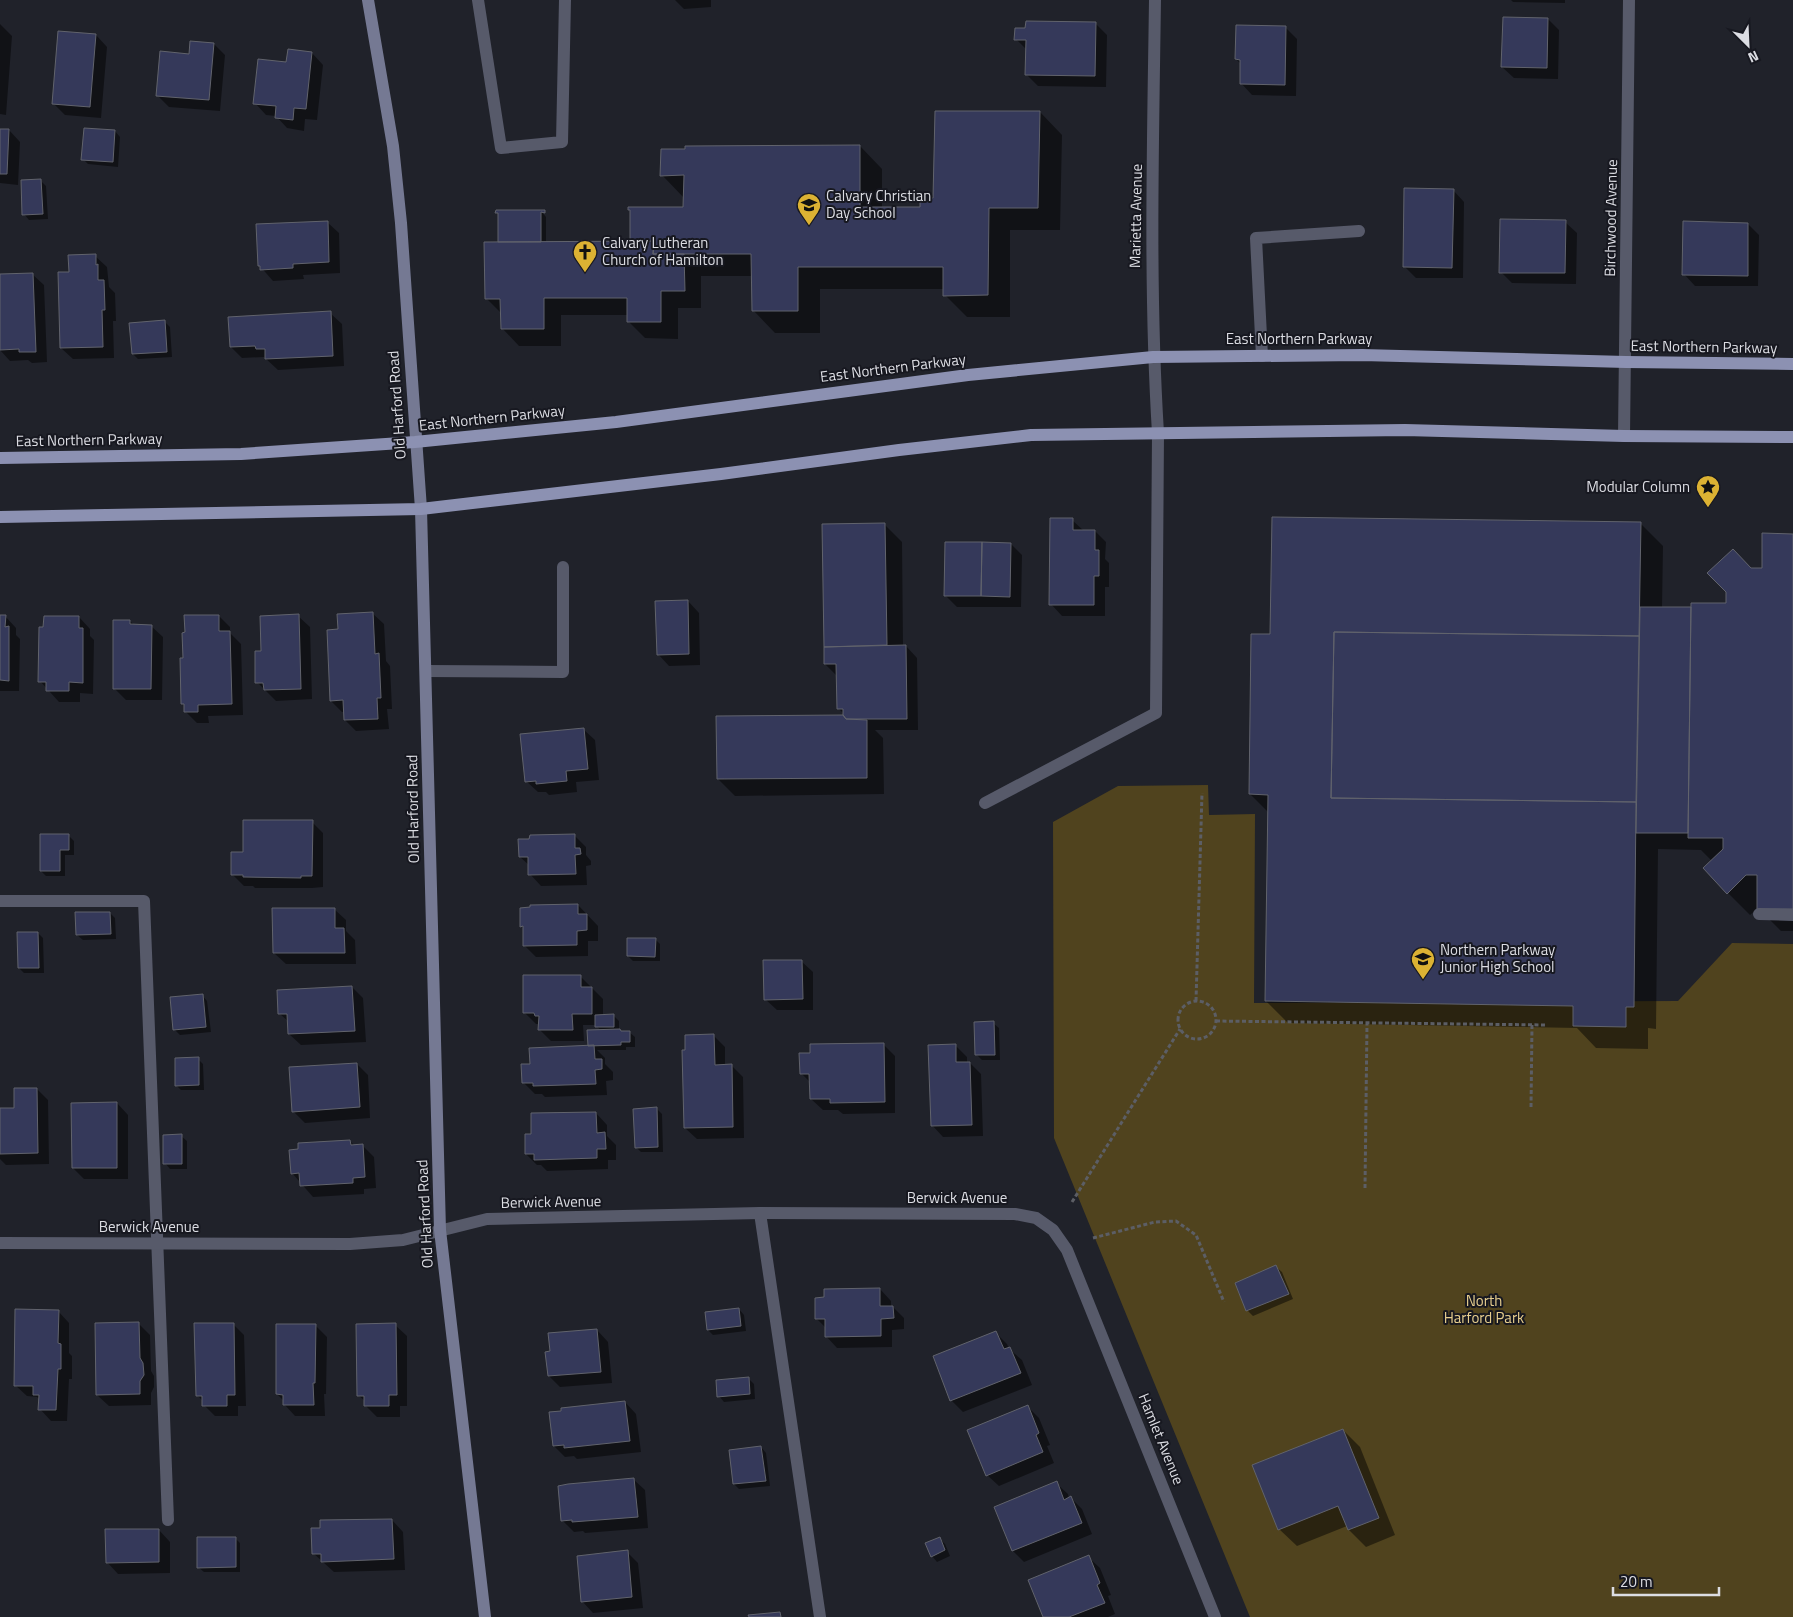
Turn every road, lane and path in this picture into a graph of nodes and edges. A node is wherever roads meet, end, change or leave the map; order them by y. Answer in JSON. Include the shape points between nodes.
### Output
{"nodes":[{"id":1,"x":368,"y":0,"type":"edge"},
{"id":2,"x":478,"y":0,"type":"edge"},
{"id":3,"x":565,"y":0,"type":"edge"},
{"id":4,"x":1155,"y":0,"type":"edge"},
{"id":5,"x":1629,"y":0,"type":"edge"},
{"id":6,"x":1359,"y":231,"type":"dead end"},
{"id":7,"x":1262,"y":356,"type":"junction"},
{"id":8,"x":1153,"y":357,"type":"junction"},
{"id":9,"x":1626,"y":362,"type":"junction"},
{"id":10,"x":1793,"y":364,"type":"edge"},
{"id":11,"x":1158,"y":432,"type":"junction"},
{"id":12,"x":1624,"y":436,"type":"junction"},
{"id":13,"x":1793,"y":438,"type":"edge"},
{"id":14,"x":415,"y":442,"type":"junction"},
{"id":15,"x":0,"y":458,"type":"edge"},
{"id":16,"x":421,"y":509,"type":"junction"},
{"id":17,"x":0,"y":517,"type":"edge"},
{"id":18,"x":563,"y":567,"type":"dead end"},
{"id":19,"x":426,"y":671,"type":"junction"},
{"id":20,"x":1202,"y":793,"type":"dead end"},
{"id":21,"x":986,"y":803,"type":"dead end"},
{"id":22,"x":0,"y":901,"type":"edge"},
{"id":23,"x":1759,"y":914,"type":"dead end"},
{"id":24,"x":1793,"y":915,"type":"edge"},
{"id":25,"x":1196,"y":1001,"type":"junction"},
{"id":26,"x":1216,"y":1021,"type":"junction"},
{"id":27,"x":1367,"y":1023,"type":"junction"},
{"id":28,"x":1532,"y":1025,"type":"junction"},
{"id":29,"x":1546,"y":1025,"type":"dead end"},
{"id":30,"x":1180,"y":1029,"type":"junction"},
{"id":31,"x":1531,"y":1107,"type":"dead end"},
{"id":32,"x":1365,"y":1188,"type":"dead end"},
{"id":33,"x":1072,"y":1202,"type":"dead end"},
{"id":34,"x":760,"y":1213,"type":"junction"},
{"id":35,"x":440,"y":1230,"type":"junction"},
{"id":36,"x":1093,"y":1238,"type":"dead end"},
{"id":37,"x":0,"y":1243,"type":"edge"},
{"id":38,"x":157,"y":1243,"type":"junction"},
{"id":39,"x":1077,"y":1273,"type":"joint"},
{"id":40,"x":1224,"y":1302,"type":"dead end"},
{"id":41,"x":168,"y":1520,"type":"dead end"},
{"id":42,"x":484,"y":1617,"type":"edge"},
{"id":43,"x":820,"y":1617,"type":"edge"},
{"id":44,"x":1215,"y":1617,"type":"edge"}],
"edges":[{"from":1,"to":14,"type":"street","name":"Old Harford Road","via":[[393,146]]},
{"from":2,"to":3,"type":"street","via":[[501,148],[562,142]]},
{"from":4,"to":8,"type":"street","name":"Marietta Avenue"},
{"from":5,"to":9,"type":"street","name":"Birchwood Avenue"},
{"from":6,"to":7,"type":"street","via":[[1256,238]]},
{"from":7,"to":8,"type":"main road","name":"East Northern Parkway"},
{"from":7,"to":9,"type":"main road","name":"East Northern Parkway","via":[[1362,355]]},
{"from":8,"to":11,"type":"street","name":"Marietta Avenue"},
{"from":8,"to":14,"type":"main road","name":"East Northern Parkway","via":[[968,375],[616,422]]},
{"from":9,"to":10,"type":"main road","name":"East Northern Parkway"},
{"from":9,"to":12,"type":"street","name":"Birchwood Avenue"},
{"from":11,"to":12,"type":"main road","via":[[1405,430]]},
{"from":11,"to":16,"type":"main road","via":[[1031,435]]},
{"from":11,"to":21,"type":"street","name":"Marietta Avenue","via":[[1156,714]]},
{"from":12,"to":13,"type":"main road"},
{"from":14,"to":15,"type":"main road","name":"East Northern Parkway","via":[[241,454]]},
{"from":14,"to":16,"type":"street","name":"Old Harford Road"},
{"from":16,"to":17,"type":"main road"},
{"from":16,"to":19,"type":"street","name":"Old Harford Road"},
{"from":18,"to":19,"type":"street","via":[[563,672]]},
{"from":19,"to":35,"type":"street","name":"Old Harford Road"},
{"from":20,"to":25,"type":"path"},
{"from":22,"to":38,"type":"street","via":[[144,901]]},
{"from":23,"to":24,"type":"street"},
{"from":25,"to":26,"type":"path","via":[[1208,1004],[1216,1015]]},
{"from":25,"to":30,"type":"path","via":[[1180,1010]]},
{"from":26,"to":27,"type":"path"},
{"from":26,"to":30,"type":"path","via":[[1212,1033],[1201,1039],[1189,1038]]},
{"from":27,"to":28,"type":"path"},
{"from":27,"to":32,"type":"path"},
{"from":28,"to":29,"type":"path"},
{"from":28,"to":31,"type":"path"},
{"from":30,"to":33,"type":"path"},
{"from":34,"to":35,"type":"street","name":"Berwick Avenue","via":[[487,1219]]},
{"from":34,"to":39,"type":"street","name":"Berwick Avenue","via":[[1015,1214],[1036,1218],[1053,1230]]},
{"from":34,"to":43,"type":"street"},
{"from":35,"to":38,"type":"street","name":"Berwick Avenue","via":[[403,1240],[350,1244]]},
{"from":35,"to":42,"type":"street","name":"Old Harford Road"},
{"from":36,"to":40,"type":"path","via":[[1155,1222],[1176,1221],[1196,1235]]},
{"from":37,"to":38,"type":"street","name":"Berwick Avenue"},
{"from":38,"to":41,"type":"street"},
{"from":39,"to":44,"type":"street","name":"Hamlet Avenue"}]}
